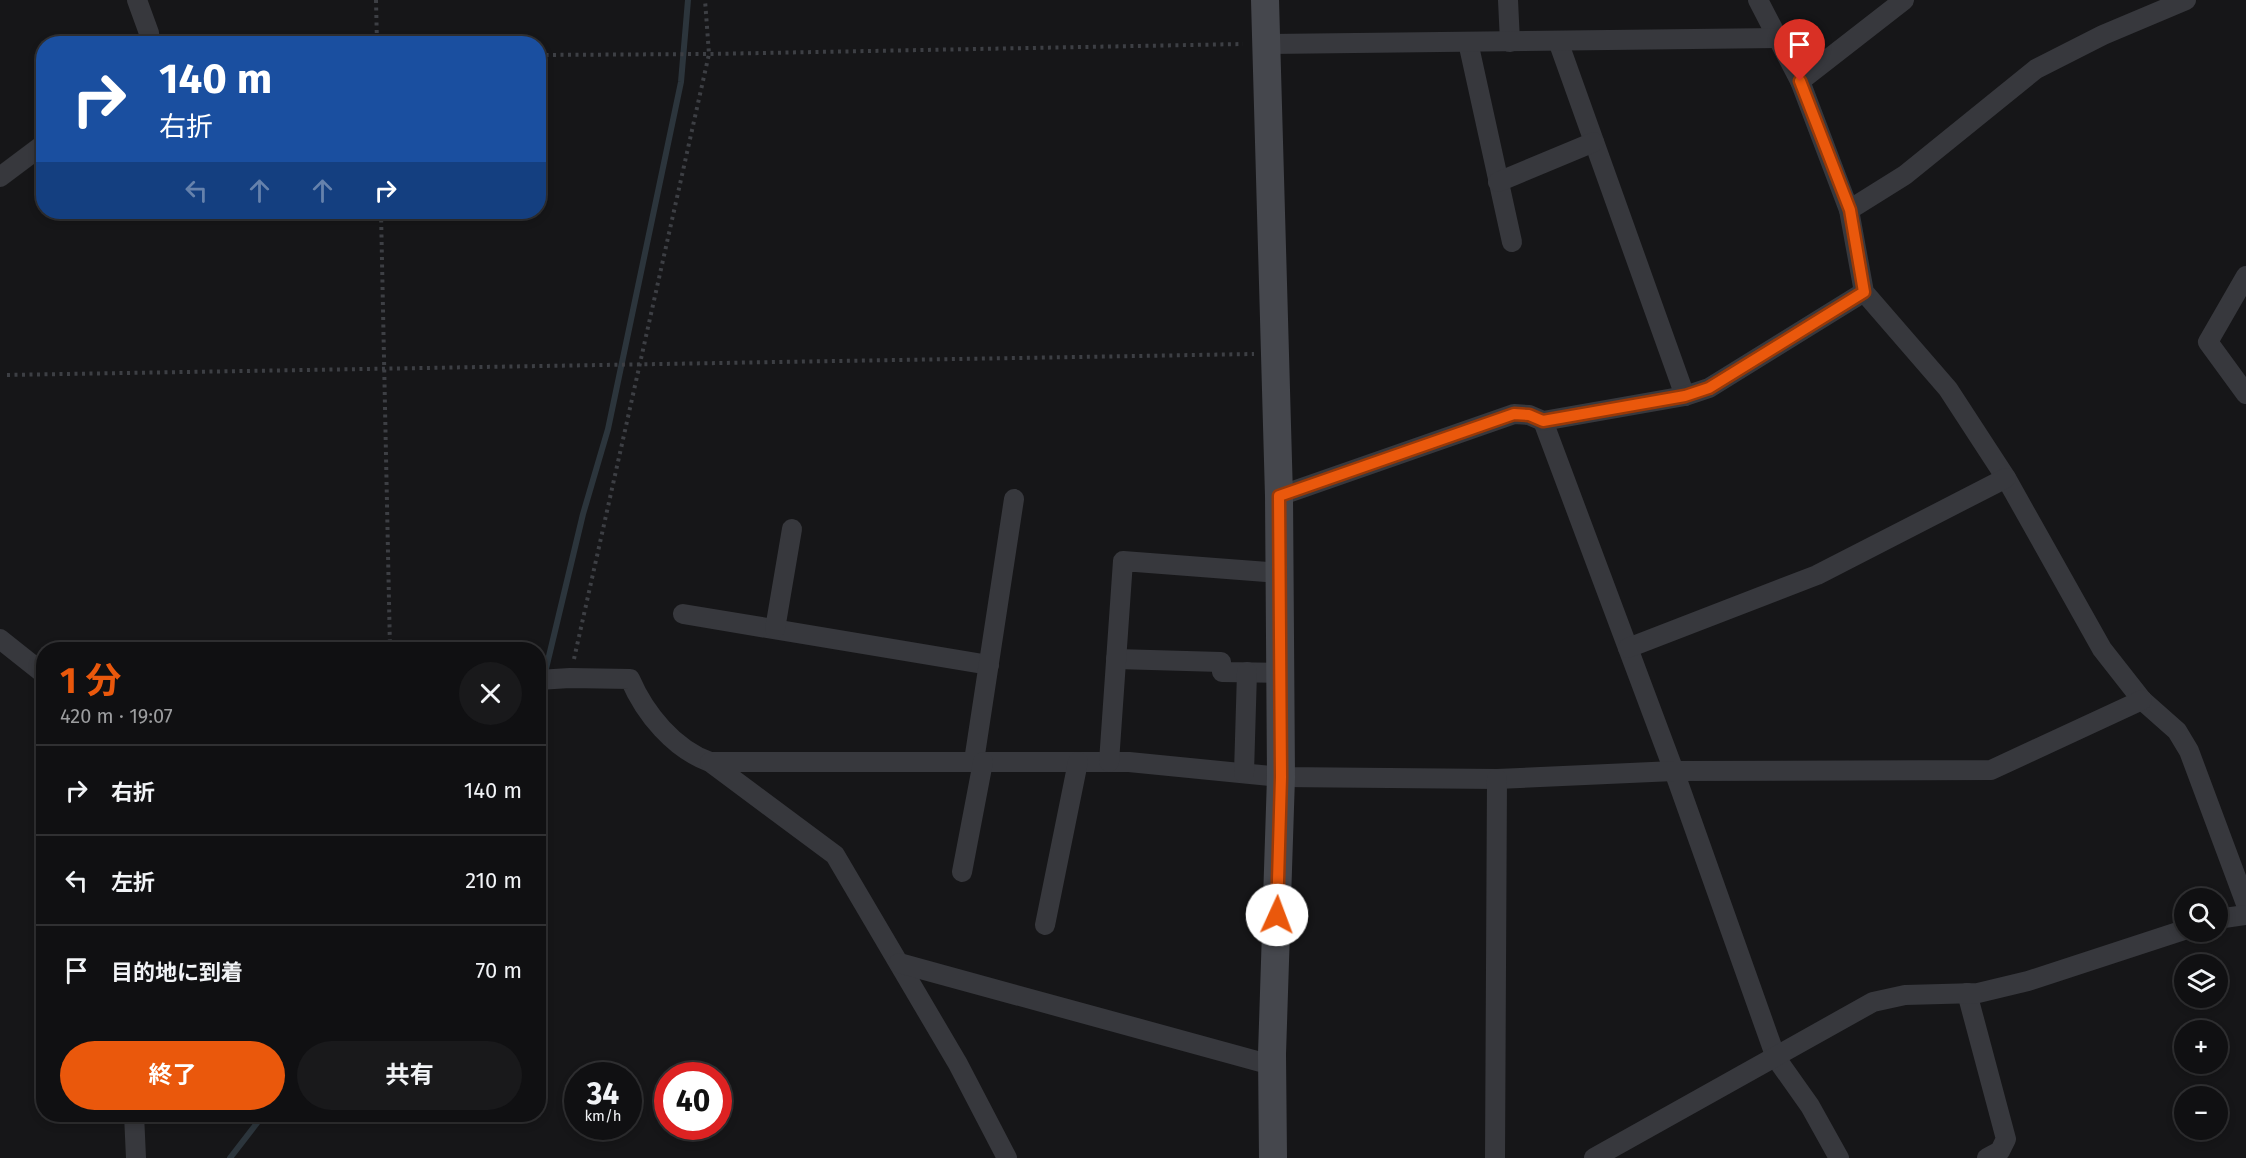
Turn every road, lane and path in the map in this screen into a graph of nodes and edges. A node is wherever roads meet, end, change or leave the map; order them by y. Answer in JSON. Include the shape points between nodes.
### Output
{"nodes":[{"id":1,"x":136,"y":0,"type":"edge"},
{"id":2,"x":376,"y":0,"type":"edge"},
{"id":3,"x":705,"y":0,"type":"edge"},
{"id":4,"x":1265,"y":0,"type":"edge"},
{"id":5,"x":1508,"y":0,"type":"edge"},
{"id":6,"x":1758,"y":0,"type":"edge"},
{"id":7,"x":1904,"y":0,"type":"edge"},
{"id":8,"x":2186,"y":0,"type":"edge"},
{"id":9,"x":149,"y":36,"type":"edge"},
{"id":10,"x":377,"y":36,"type":"edge"},
{"id":11,"x":1778,"y":38,"type":"junction"},
{"id":12,"x":1558,"y":41,"type":"junction"},
{"id":13,"x":1468,"y":42,"type":"junction"},
{"id":14,"x":1510,"y":42,"type":"junction"},
{"id":15,"x":1268,"y":44,"type":"junction"},
{"id":16,"x":709,"y":54,"type":"junction"},
{"id":17,"x":546,"y":55,"type":"edge"},
{"id":18,"x":1800,"y":81,"type":"junction"},
{"id":19,"x":1594,"y":142,"type":"junction"},
{"id":20,"x":36,"y":150,"type":"edge"},
{"id":21,"x":0,"y":177,"type":"edge"},
{"id":22,"x":1498,"y":182,"type":"junction"},
{"id":23,"x":1850,"y":210,"type":"junction"},
{"id":24,"x":381,"y":219,"type":"edge"},
{"id":25,"x":1512,"y":242,"type":"dead end"},
{"id":26,"x":2246,"y":276,"type":"edge"},
{"id":27,"x":1864,"y":292,"type":"junction"},
{"id":28,"x":1276,"y":354,"type":"junction"},
{"id":29,"x":640,"y":365,"type":"junction"},
{"id":30,"x":384,"y":370,"type":"junction"},
{"id":31,"x":7,"y":375,"type":"dead end"},
{"id":32,"x":2246,"y":394,"type":"edge"},
{"id":33,"x":1685,"y":396,"type":"junction"},
{"id":34,"x":1543,"y":421,"type":"junction"},
{"id":35,"x":2006,"y":478,"type":"junction"},
{"id":36,"x":1279,"y":496,"type":"junction"},
{"id":37,"x":1014,"y":499,"type":"dead end"},
{"id":38,"x":792,"y":529,"type":"dead end"},
{"id":39,"x":1280,"y":573,"type":"junction"},
{"id":40,"x":683,"y":614,"type":"dead end"},
{"id":41,"x":775,"y":629,"type":"junction"},
{"id":42,"x":0,"y":639,"type":"edge"},
{"id":43,"x":390,"y":642,"type":"edge"},
{"id":44,"x":1628,"y":648,"type":"junction"},
{"id":45,"x":1116,"y":659,"type":"junction"},
{"id":46,"x":988,"y":665,"type":"junction"},
{"id":47,"x":36,"y":668,"type":"edge"},
{"id":48,"x":1247,"y":672,"type":"junction"},
{"id":49,"x":1280,"y":673,"type":"junction"},
{"id":50,"x":570,"y":678,"type":"junction"},
{"id":51,"x":546,"y":680,"type":"edge"},
{"id":52,"x":2142,"y":700,"type":"junction"},
{"id":53,"x":979,"y":761,"type":"junction"},
{"id":54,"x":710,"y":762,"type":"junction"},
{"id":55,"x":1078,"y":762,"type":"junction"},
{"id":56,"x":1109,"y":762,"type":"junction"},
{"id":57,"x":1674,"y":771,"type":"junction"},
{"id":58,"x":1244,"y":773,"type":"junction"},
{"id":59,"x":1281,"y":777,"type":"junction"},
{"id":60,"x":1497,"y":779,"type":"junction"},
{"id":61,"x":962,"y":872,"type":"dead end"},
{"id":62,"x":2246,"y":904,"type":"edge"},
{"id":63,"x":2246,"y":915,"type":"edge"},
{"id":64,"x":2228,"y":917,"type":"edge"},
{"id":65,"x":1046,"y":925,"type":"dead end"},
{"id":66,"x":2174,"y":933,"type":"edge"},
{"id":67,"x":899,"y":963,"type":"junction"},
{"id":68,"x":1967,"y":993,"type":"junction"},
{"id":69,"x":1776,"y":1058,"type":"junction"},
{"id":70,"x":1272,"y":1065,"type":"junction"},
{"id":71,"x":134,"y":1122,"type":"edge"},
{"id":72,"x":136,"y":1158,"type":"edge"},
{"id":73,"x":1007,"y":1158,"type":"edge"},
{"id":74,"x":1273,"y":1158,"type":"edge"},
{"id":75,"x":1495,"y":1158,"type":"edge"},
{"id":76,"x":1594,"y":1158,"type":"edge"},
{"id":77,"x":1839,"y":1158,"type":"edge"},
{"id":78,"x":1987,"y":1158,"type":"edge"}],
"edges":[{"from":1,"to":9,"type":"street"},
{"from":2,"to":10,"type":"path"},
{"from":3,"to":16,"type":"path"},
{"from":4,"to":15,"type":"street"},
{"from":5,"to":14,"type":"street"},
{"from":6,"to":11,"type":"street"},
{"from":7,"to":18,"type":"street"},
{"from":8,"to":23,"type":"street","via":[[2036,69],[1905,175]]},
{"from":11,"to":12,"type":"street"},
{"from":11,"to":18,"type":"street"},
{"from":12,"to":14,"type":"street"},
{"from":12,"to":19,"type":"street"},
{"from":13,"to":14,"type":"street"},
{"from":13,"to":15,"type":"street"},
{"from":13,"to":22,"type":"street"},
{"from":15,"to":16,"type":"path"},
{"from":15,"to":28,"type":"street"},
{"from":16,"to":17,"type":"path"},
{"from":16,"to":29,"type":"path"},
{"from":18,"to":23,"type":"street"},
{"from":19,"to":22,"type":"street"},
{"from":19,"to":33,"type":"street"},
{"from":20,"to":21,"type":"street"},
{"from":22,"to":25,"type":"street"},
{"from":23,"to":27,"type":"street"},
{"from":24,"to":30,"type":"path"},
{"from":26,"to":32,"type":"street","via":[[2208,342]]},
{"from":27,"to":33,"type":"street","via":[[1728,378]]},
{"from":27,"to":35,"type":"street","via":[[1948,389]]},
{"from":28,"to":29,"type":"path"},
{"from":28,"to":36,"type":"street"},
{"from":29,"to":30,"type":"path"},
{"from":29,"to":50,"type":"path"},
{"from":30,"to":31,"type":"path"},
{"from":30,"to":43,"type":"path"},
{"from":33,"to":34,"type":"street"},
{"from":34,"to":36,"type":"street","via":[[1514,414]]},
{"from":34,"to":44,"type":"street"},
{"from":35,"to":44,"type":"street","via":[[1817,575]]},
{"from":35,"to":52,"type":"street","via":[[2102,649]]},
{"from":36,"to":39,"type":"street"},
{"from":37,"to":46,"type":"street"},
{"from":38,"to":41,"type":"street"},
{"from":39,"to":45,"type":"street","via":[[1124,561]]},
{"from":39,"to":49,"type":"street"},
{"from":40,"to":41,"type":"street"},
{"from":41,"to":46,"type":"street"},
{"from":42,"to":47,"type":"street"},
{"from":44,"to":57,"type":"street"},
{"from":45,"to":48,"type":"street","via":[[1221,662],[1222,672]]},
{"from":45,"to":56,"type":"street"},
{"from":46,"to":53,"type":"street"},
{"from":48,"to":49,"type":"street"},
{"from":48,"to":58,"type":"street"},
{"from":49,"to":59,"type":"street"},
{"from":50,"to":51,"type":"street"},
{"from":50,"to":54,"type":"street","via":[[630,679],[638,697],[669,737],[696,757]]},
{"from":52,"to":57,"type":"street","via":[[1991,770]]},
{"from":52,"to":62,"type":"street","via":[[2177,731],[2189,751]]},
{"from":53,"to":54,"type":"street"},
{"from":53,"to":55,"type":"street"},
{"from":53,"to":61,"type":"street"},
{"from":54,"to":67,"type":"street","via":[[835,855]]},
{"from":55,"to":56,"type":"street"},
{"from":55,"to":65,"type":"street"},
{"from":56,"to":58,"type":"street"},
{"from":57,"to":60,"type":"street"},
{"from":57,"to":69,"type":"street"},
{"from":58,"to":59,"type":"street"},
{"from":59,"to":60,"type":"street"},
{"from":59,"to":70,"type":"street"},
{"from":60,"to":75,"type":"street"},
{"from":63,"to":64,"type":"street"},
{"from":66,"to":68,"type":"street","via":[[2028,981]]},
{"from":67,"to":70,"type":"street"},
{"from":67,"to":73,"type":"street"},
{"from":68,"to":69,"type":"street","via":[[1905,995],[1873,1002]]},
{"from":68,"to":78,"type":"street","via":[[2006,1139],[2000,1151]]},
{"from":69,"to":76,"type":"street"},
{"from":69,"to":77,"type":"street","via":[[1810,1106]]},
{"from":70,"to":74,"type":"street"},
{"from":71,"to":72,"type":"street"}]}
